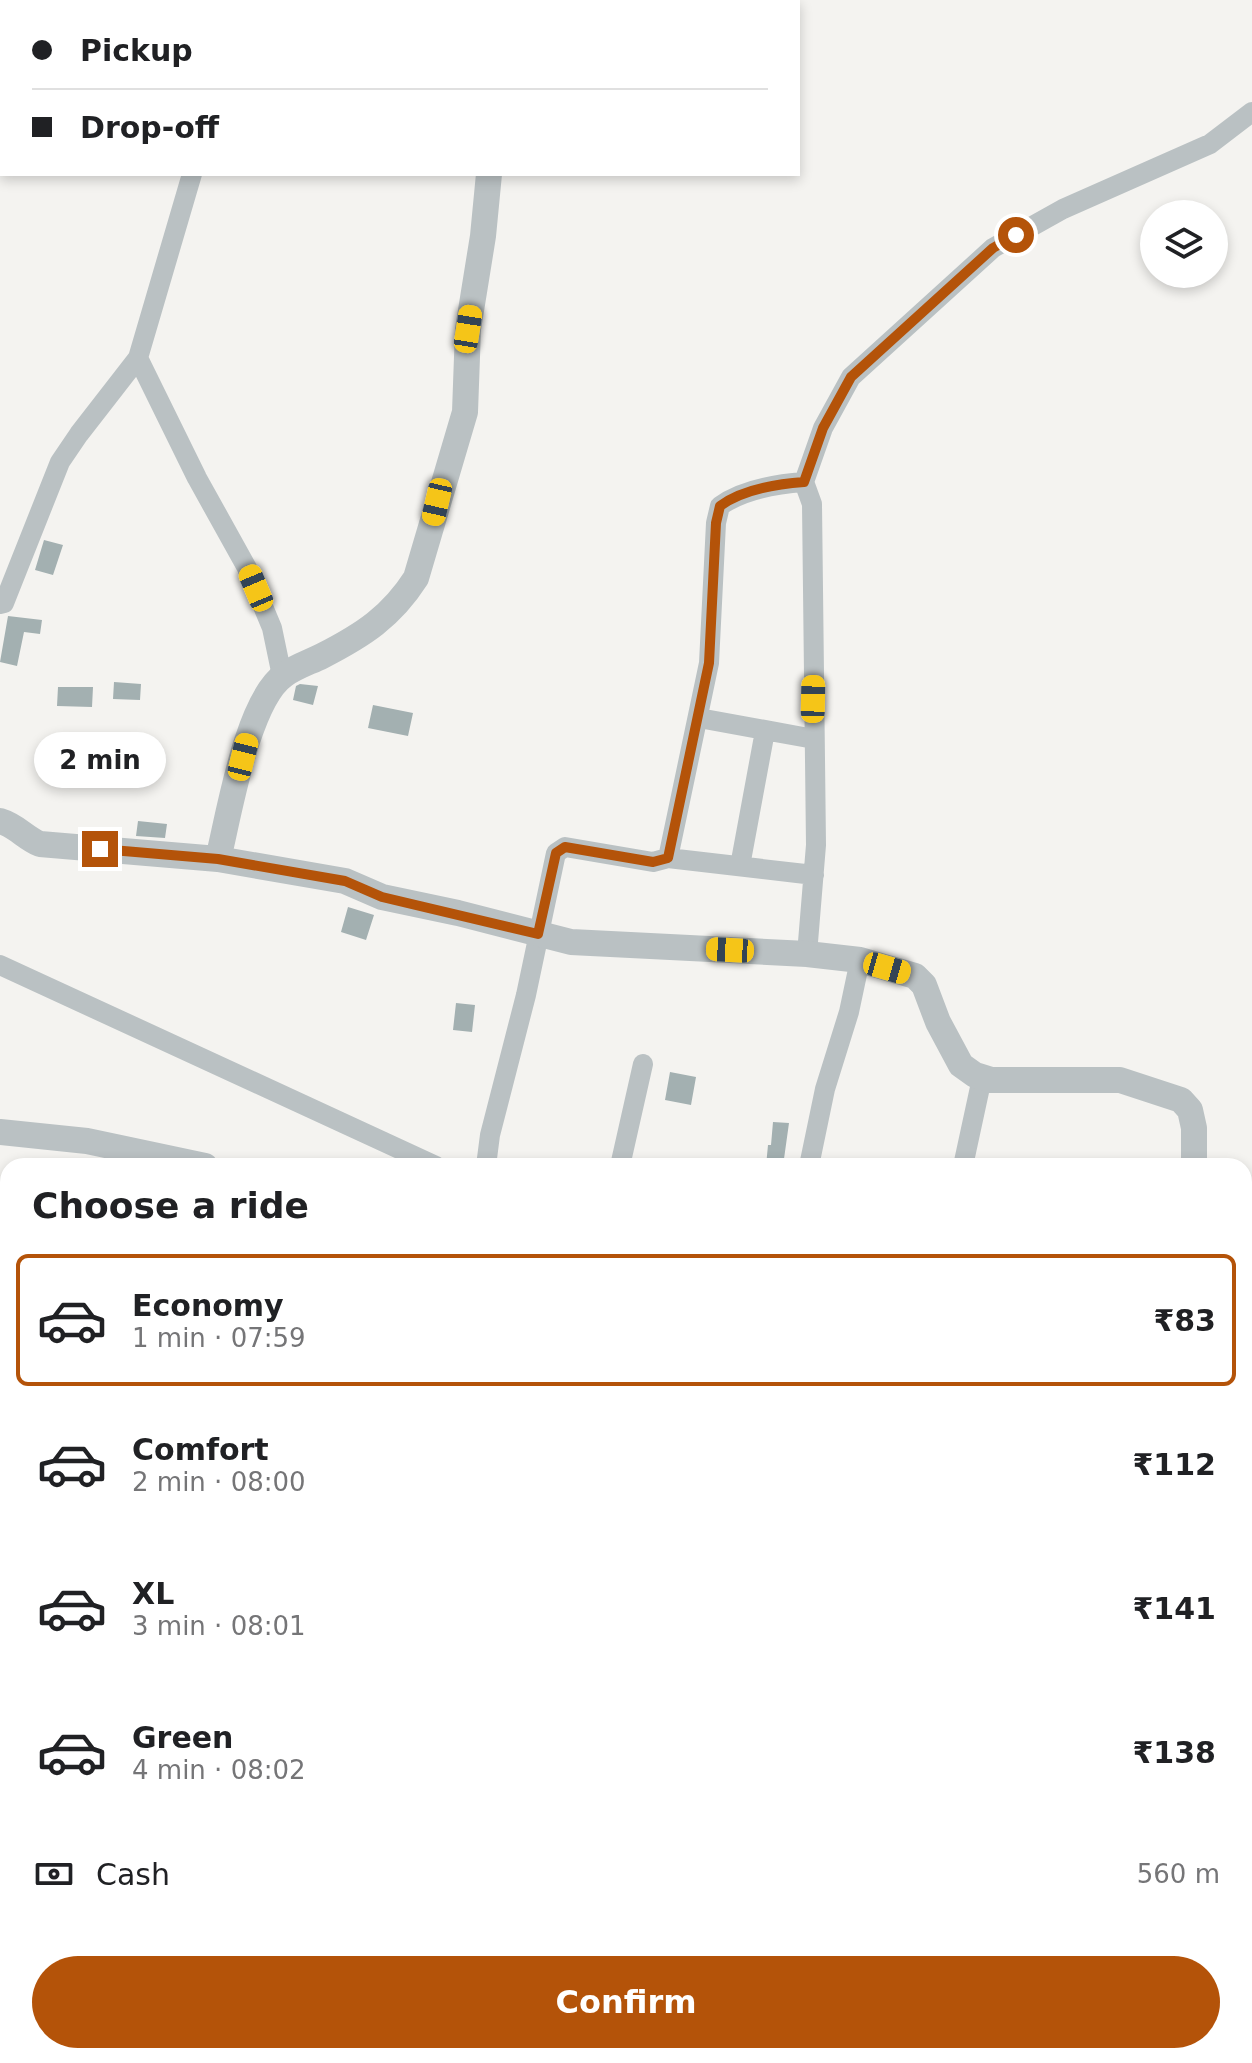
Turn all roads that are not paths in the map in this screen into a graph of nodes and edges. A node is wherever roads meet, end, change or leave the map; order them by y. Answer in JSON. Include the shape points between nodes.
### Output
{"nodes":[{"id":1,"x":1252,"y":112,"type":"edge"},
{"id":2,"x":191,"y":176,"type":"edge"},
{"id":3,"x":489,"y":176,"type":"edge"},
{"id":4,"x":138,"y":358,"type":"junction"},
{"id":5,"x":804,"y":482,"type":"junction"},
{"id":6,"x":1,"y":610,"type":"edge"},
{"id":7,"x":282,"y":676,"type":"junction"},
{"id":8,"x":699,"y":718,"type":"junction"},
{"id":9,"x":765,"y":731,"type":"junction"},
{"id":10,"x":814,"y":739,"type":"junction"},
{"id":11,"x":0,"y":821,"type":"edge"},
{"id":12,"x":668,"y":858,"type":"junction"},
{"id":13,"x":218,"y":859,"type":"junction"},
{"id":14,"x":740,"y":866,"type":"junction"},
{"id":15,"x":814,"y":875,"type":"junction"},
{"id":16,"x":538,"y":934,"type":"junction"},
{"id":17,"x":807,"y":954,"type":"junction"},
{"id":18,"x":860,"y":960,"type":"junction"},
{"id":19,"x":0,"y":965,"type":"edge"},
{"id":20,"x":643,"y":1064,"type":"dead end"},
{"id":21,"x":982,"y":1078,"type":"junction"},
{"id":22,"x":0,"y":1132,"type":"edge"},
{"id":23,"x":167,"y":1158,"type":"edge"},
{"id":24,"x":419,"y":1158,"type":"edge"},
{"id":25,"x":487,"y":1158,"type":"edge"},
{"id":26,"x":622,"y":1158,"type":"edge"},
{"id":27,"x":811,"y":1158,"type":"edge"},
{"id":28,"x":965,"y":1158,"type":"edge"},
{"id":29,"x":1194,"y":1158,"type":"edge"}],
"edges":[{"from":1,"to":5,"type":"street","via":[[1210,144],[1063,209],[993,248],[851,377],[823,428]]},
{"from":2,"to":4,"type":"street"},
{"from":3,"to":7,"type":"street","via":[[468,329],[465,412],[416,578],[401,602],[377,624]]},
{"from":4,"to":6,"type":"street","via":[[60,462]]},
{"from":4,"to":7,"type":"street","via":[[247,568],[272,628]]},
{"from":5,"to":8,"type":"street","via":[[759,490],[720,506],[709,663]]},
{"from":5,"to":10,"type":"street","via":[[812,504]]},
{"from":7,"to":13,"type":"street","via":[[249,732]]},
{"from":8,"to":9,"type":"street"},
{"from":8,"to":12,"type":"street"},
{"from":9,"to":10,"type":"street"},
{"from":9,"to":14,"type":"street"},
{"from":10,"to":15,"type":"street"},
{"from":11,"to":13,"type":"street","via":[[40,844]]},
{"from":12,"to":14,"type":"street"},
{"from":12,"to":16,"type":"street","via":[[653,862],[565,847],[556,853]]},
{"from":13,"to":16,"type":"street","via":[[345,881],[382,897]]},
{"from":14,"to":15,"type":"street"},
{"from":15,"to":17,"type":"street"},
{"from":16,"to":17,"type":"street","via":[[571,942]]},
{"from":16,"to":25,"type":"street"},
{"from":17,"to":18,"type":"street"},
{"from":18,"to":21,"type":"street","via":[[915,976],[961,1065]]},
{"from":18,"to":27,"type":"street"},
{"from":19,"to":24,"type":"street"},
{"from":20,"to":26,"type":"street"},
{"from":21,"to":28,"type":"street"},
{"from":21,"to":29,"type":"street","via":[[1120,1080],[1181,1100],[1190,1110]]},
{"from":22,"to":23,"type":"street","via":[[87,1141]]}]}
